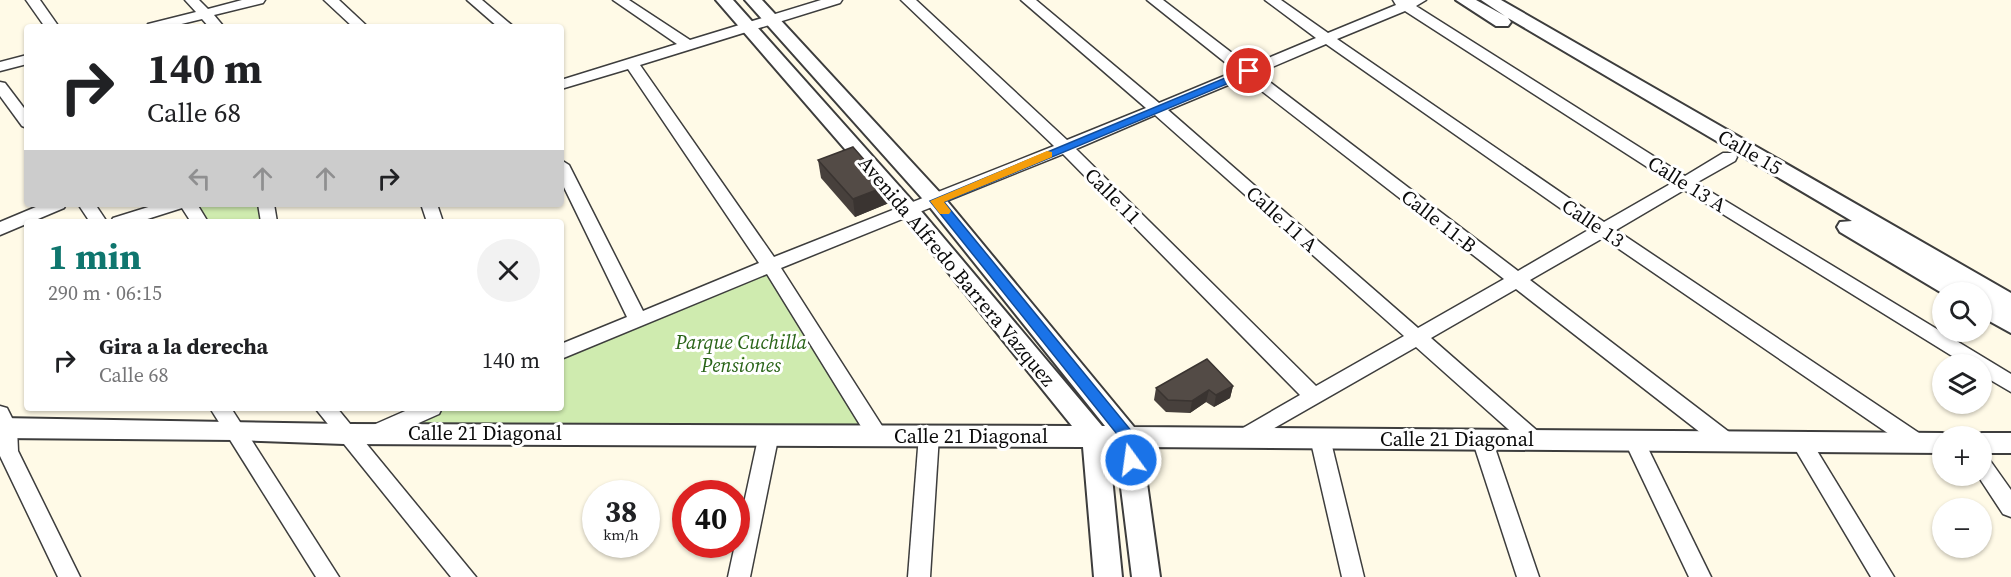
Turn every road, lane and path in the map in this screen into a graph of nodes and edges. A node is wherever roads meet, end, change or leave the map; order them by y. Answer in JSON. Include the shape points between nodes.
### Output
{"nodes":[{"id":1,"x":33,"y":0,"type":"edge"},
{"id":2,"x":192,"y":0,"type":"edge"},
{"id":3,"x":258,"y":0,"type":"edge"},
{"id":4,"x":331,"y":0,"type":"edge"},
{"id":5,"x":474,"y":0,"type":"edge"},
{"id":6,"x":620,"y":0,"type":"edge"},
{"id":7,"x":724,"y":0,"type":"edge"},
{"id":8,"x":753,"y":0,"type":"edge"},
{"id":9,"x":835,"y":0,"type":"edge"},
{"id":10,"x":908,"y":0,"type":"edge"},
{"id":11,"x":1028,"y":0,"type":"edge"},
{"id":12,"x":1154,"y":0,"type":"edge"},
{"id":13,"x":1272,"y":0,"type":"edge"},
{"id":14,"x":1464,"y":0,"type":"edge"},
{"id":15,"x":1490,"y":0,"type":"edge"},
{"id":16,"x":1408,"y":2,"type":"edge"},
{"id":17,"x":205,"y":14,"type":"junction"},
{"id":18,"x":771,"y":21,"type":"junction"},
{"id":19,"x":50,"y":24,"type":"edge"},
{"id":20,"x":165,"y":24,"type":"edge"},
{"id":21,"x":214,"y":24,"type":"edge"},
{"id":22,"x":358,"y":24,"type":"edge"},
{"id":23,"x":503,"y":24,"type":"edge"},
{"id":24,"x":747,"y":27,"type":"junction"},
{"id":25,"x":1328,"y":38,"type":"junction"},
{"id":26,"x":687,"y":45,"type":"junction"},
{"id":27,"x":24,"y":60,"type":"edge"},
{"id":28,"x":631,"y":63,"type":"junction"},
{"id":29,"x":0,"y":67,"type":"edge"},
{"id":30,"x":1249,"y":71,"type":"junction"},
{"id":31,"x":568,"y":83,"type":"edge"},
{"id":32,"x":0,"y":86,"type":"edge"},
{"id":33,"x":1157,"y":109,"type":"junction"},
{"id":34,"x":24,"y":119,"type":"edge"},
{"id":35,"x":1065,"y":147,"type":"junction"},
{"id":36,"x":1730,"y":157,"type":"junction"},
{"id":37,"x":564,"y":171,"type":"edge"},
{"id":38,"x":1686,"y":184,"type":"junction"},
{"id":39,"x":936,"y":201,"type":"junction"},
{"id":40,"x":51,"y":207,"type":"edge"},
{"id":41,"x":167,"y":207,"type":"edge"},
{"id":42,"x":909,"y":210,"type":"junction"},
{"id":43,"x":129,"y":219,"type":"edge"},
{"id":44,"x":0,"y":229,"type":"edge"},
{"id":45,"x":1604,"y":231,"type":"junction"},
{"id":46,"x":770,"y":265,"type":"junction"},
{"id":47,"x":1515,"y":281,"type":"junction"},
{"id":48,"x":1942,"y":282,"type":"edge"},
{"id":49,"x":2011,"y":304,"type":"edge"},
{"id":50,"x":1992,"y":312,"type":"edge"},
{"id":51,"x":638,"y":320,"type":"junction"},
{"id":52,"x":2011,"y":324,"type":"edge"},
{"id":53,"x":1416,"y":338,"type":"junction"},
{"id":54,"x":564,"y":351,"type":"edge"},
{"id":55,"x":1962,"y":354,"type":"edge"},
{"id":56,"x":1992,"y":372,"type":"edge"},
{"id":57,"x":2011,"y":384,"type":"edge"},
{"id":58,"x":1314,"y":397,"type":"junction"},
{"id":59,"x":222,"y":411,"type":"edge"},
{"id":60,"x":327,"y":411,"type":"edge"},
{"id":61,"x":425,"y":411,"type":"edge"},
{"id":62,"x":235,"y":430,"type":"junction"},
{"id":63,"x":378,"y":432,"type":"junction"},
{"id":64,"x":344,"y":434,"type":"junction"},
{"id":65,"x":769,"y":434,"type":"junction"},
{"id":66,"x":877,"y":435,"type":"junction"},
{"id":67,"x":928,"y":435,"type":"junction"},
{"id":68,"x":3,"y":436,"type":"edge"},
{"id":69,"x":1095,"y":436,"type":"junction"},
{"id":70,"x":1128,"y":437,"type":"junction"},
{"id":71,"x":1243,"y":438,"type":"junction"},
{"id":72,"x":1320,"y":438,"type":"junction"},
{"id":73,"x":1482,"y":439,"type":"junction"},
{"id":74,"x":1534,"y":440,"type":"junction"},
{"id":75,"x":1634,"y":440,"type":"junction"},
{"id":76,"x":1726,"y":441,"type":"junction"},
{"id":77,"x":1801,"y":442,"type":"junction"},
{"id":78,"x":1930,"y":443,"type":"edge"},
{"id":79,"x":1992,"y":443,"type":"edge"},
{"id":80,"x":2011,"y":443,"type":"edge"},
{"id":81,"x":1992,"y":480,"type":"edge"},
{"id":82,"x":2011,"y":508,"type":"edge"},
{"id":83,"x":69,"y":577,"type":"edge"},
{"id":84,"x":328,"y":577,"type":"edge"},
{"id":85,"x":465,"y":577,"type":"edge"},
{"id":86,"x":738,"y":577,"type":"edge"},
{"id":87,"x":918,"y":577,"type":"edge"},
{"id":88,"x":1108,"y":577,"type":"edge"},
{"id":89,"x":1146,"y":577,"type":"edge"},
{"id":90,"x":1353,"y":577,"type":"edge"},
{"id":91,"x":1528,"y":577,"type":"edge"},
{"id":92,"x":1700,"y":577,"type":"edge"},
{"id":93,"x":1883,"y":577,"type":"edge"}],
"edges":[{"from":1,"to":19,"type":"street"},
{"from":2,"to":17,"type":"street"},
{"from":3,"to":17,"type":"street"},
{"from":4,"to":22,"type":"street"},
{"from":5,"to":23,"type":"street"},
{"from":6,"to":26,"type":"street"},
{"from":7,"to":24,"type":"street","name":"Avenida Alfredo Barrera Vazquez"},
{"from":8,"to":18,"type":"street","name":"Avenida Alfredo Barrera Vazquez"},
{"from":9,"to":18,"type":"street"},
{"from":10,"to":35,"type":"street","name":"Calle 11"},
{"from":11,"to":33,"type":"street","name":"Calle 11 A"},
{"from":12,"to":30,"type":"street","name":"Calle 11-B"},
{"from":13,"to":25,"type":"street","name":"Calle 13"},
{"from":14,"to":36,"type":"street","name":"Calle 15"},
{"from":15,"to":49,"type":"street","name":"Calle 15"},
{"from":16,"to":25,"type":"street"},
{"from":16,"to":38,"type":"street","name":"Calle 13 A"},
{"from":17,"to":20,"type":"street"},
{"from":17,"to":21,"type":"street"},
{"from":18,"to":24,"type":"street"},
{"from":18,"to":39,"type":"street","name":"Avenida Alfredo Barrera Vazquez"},
{"from":24,"to":26,"type":"street"},
{"from":24,"to":42,"type":"street","name":"Avenida Alfredo Barrera Vazquez"},
{"from":25,"to":30,"type":"street"},
{"from":25,"to":45,"type":"street","name":"Calle 13"},
{"from":26,"to":28,"type":"street"},
{"from":27,"to":29,"type":"street"},
{"from":28,"to":31,"type":"street"},
{"from":28,"to":46,"type":"street"},
{"from":30,"to":33,"type":"street"},
{"from":30,"to":47,"type":"street","name":"Calle 11-B"},
{"from":32,"to":34,"type":"street"},
{"from":33,"to":35,"type":"street"},
{"from":33,"to":53,"type":"street","name":"Calle 11 A"},
{"from":35,"to":39,"type":"street"},
{"from":35,"to":58,"type":"street","name":"Calle 11"},
{"from":36,"to":38,"type":"street"},
{"from":36,"to":48,"type":"street","name":"Calle 15"},
{"from":37,"to":51,"type":"street"},
{"from":38,"to":45,"type":"street"},
{"from":38,"to":55,"type":"street","name":"Calle 13 A"},
{"from":39,"to":42,"type":"street"},
{"from":39,"to":70,"type":"street","name":"Avenida Alfredo Barrera Vazquez"},
{"from":40,"to":44,"type":"street"},
{"from":41,"to":43,"type":"street"},
{"from":42,"to":46,"type":"street"},
{"from":42,"to":69,"type":"street","name":"Avenida Alfredo Barrera Vazquez"},
{"from":45,"to":47,"type":"street"},
{"from":45,"to":78,"type":"street","name":"Calle 13"},
{"from":46,"to":51,"type":"street"},
{"from":46,"to":66,"type":"street"},
{"from":47,"to":53,"type":"street"},
{"from":47,"to":76,"type":"street","name":"Calle 11-B"},
{"from":50,"to":52,"type":"street"},
{"from":51,"to":54,"type":"street"},
{"from":53,"to":58,"type":"street"},
{"from":53,"to":74,"type":"street","name":"Calle 11 A"},
{"from":56,"to":57,"type":"street","name":"Calle 13 A"},
{"from":58,"to":71,"type":"street"},
{"from":59,"to":62,"type":"street"},
{"from":60,"to":64,"type":"street"},
{"from":61,"to":63,"type":"street"},
{"from":62,"to":64,"type":"street","name":"Calle 21 Diagonal"},
{"from":62,"to":68,"type":"street","name":"Calle 21 Diagonal"},
{"from":62,"to":84,"type":"street"},
{"from":63,"to":64,"type":"street","name":"Calle 21 Diagonal"},
{"from":63,"to":65,"type":"street","name":"Calle 21 Diagonal"},
{"from":64,"to":85,"type":"street"},
{"from":65,"to":66,"type":"street","name":"Calle 21 Diagonal"},
{"from":65,"to":86,"type":"street"},
{"from":66,"to":67,"type":"street","name":"Calle 21 Diagonal"},
{"from":67,"to":69,"type":"street","name":"Calle 21 Diagonal"},
{"from":67,"to":87,"type":"street"},
{"from":68,"to":83,"type":"street"},
{"from":69,"to":70,"type":"street","name":"Calle 21 Diagonal"},
{"from":69,"to":88,"type":"street"},
{"from":70,"to":71,"type":"street","name":"Calle 21 Diagonal"},
{"from":70,"to":89,"type":"street"},
{"from":71,"to":72,"type":"street","name":"Calle 21 Diagonal"},
{"from":72,"to":73,"type":"street","name":"Calle 21 Diagonal"},
{"from":72,"to":90,"type":"street"},
{"from":73,"to":74,"type":"street","name":"Calle 21 Diagonal"},
{"from":73,"to":91,"type":"street"},
{"from":74,"to":75,"type":"street","name":"Calle 21 Diagonal"},
{"from":75,"to":76,"type":"street","name":"Calle 21 Diagonal"},
{"from":75,"to":92,"type":"street"},
{"from":76,"to":77,"type":"street","name":"Calle 21 Diagonal"},
{"from":77,"to":78,"type":"street","name":"Calle 21 Diagonal"},
{"from":77,"to":93,"type":"street"},
{"from":79,"to":80,"type":"street"},
{"from":81,"to":82,"type":"street"}]}
